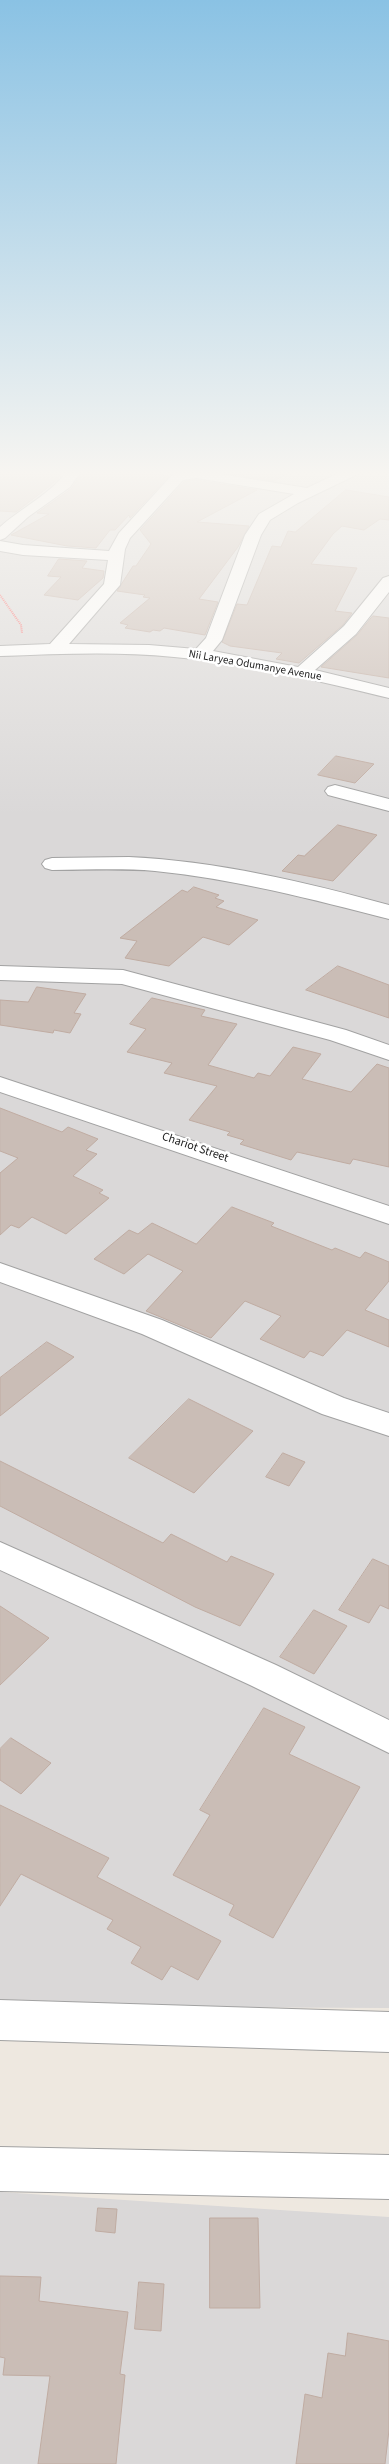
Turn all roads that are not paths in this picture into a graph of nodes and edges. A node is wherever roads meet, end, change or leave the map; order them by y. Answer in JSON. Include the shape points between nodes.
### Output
{"nodes":[{"id":1,"x":111,"y":586,"type":"edge"},
{"id":2,"x":234,"y":586,"type":"edge"},
{"id":3,"x":385,"y":586,"type":"edge"},
{"id":4,"x":55,"y":649,"type":"junction"},
{"id":5,"x":0,"y":651,"type":"edge"},
{"id":6,"x":200,"y":654,"type":"junction"},
{"id":7,"x":301,"y":673,"type":"junction"},
{"id":8,"x":389,"y":692,"type":"edge"},
{"id":9,"x":335,"y":791,"type":"dead end"},
{"id":10,"x":389,"y":805,"type":"edge"},
{"id":11,"x":52,"y":864,"type":"dead end"},
{"id":12,"x":389,"y":912,"type":"edge"},
{"id":13,"x":0,"y":973,"type":"edge"},
{"id":14,"x":389,"y":1053,"type":"edge"},
{"id":15,"x":0,"y":1084,"type":"edge"},
{"id":16,"x":389,"y":1215,"type":"edge"},
{"id":17,"x":0,"y":1272,"type":"edge"},
{"id":18,"x":389,"y":1425,"type":"edge"},
{"id":19,"x":0,"y":1555,"type":"edge"},
{"id":20,"x":389,"y":1737,"type":"edge"},
{"id":21,"x":0,"y":2020,"type":"edge"},
{"id":22,"x":389,"y":2032,"type":"edge"},
{"id":23,"x":0,"y":2169,"type":"edge"},
{"id":24,"x":389,"y":2177,"type":"edge"}],
"edges":[{"from":1,"to":4,"type":"street"},
{"from":2,"to":6,"type":"street","via":[[214,640]]},
{"from":3,"to":7,"type":"street","via":[[350,630]]},
{"from":4,"to":5,"type":"street","name":"Nii Laryea Odumanye Avenue"},
{"from":4,"to":6,"type":"street","name":"Nii Laryea Odumanye Avenue"},
{"from":6,"to":7,"type":"street","name":"Nii Laryea Odumanye Avenue"},
{"from":7,"to":8,"type":"street","name":"Nii Laryea Odumanye Avenue"},
{"from":9,"to":10,"type":"street"},
{"from":11,"to":12,"type":"street","via":[[153,865],[256,879]]},
{"from":13,"to":14,"type":"street","via":[[123,977]]},
{"from":15,"to":16,"type":"street","name":"Chariot Street"},
{"from":17,"to":18,"type":"street","via":[[152,1327],[334,1406]]},
{"from":19,"to":20,"type":"street","via":[[263,1674]]},
{"from":21,"to":22,"type":"street"},
{"from":23,"to":24,"type":"street"}]}
